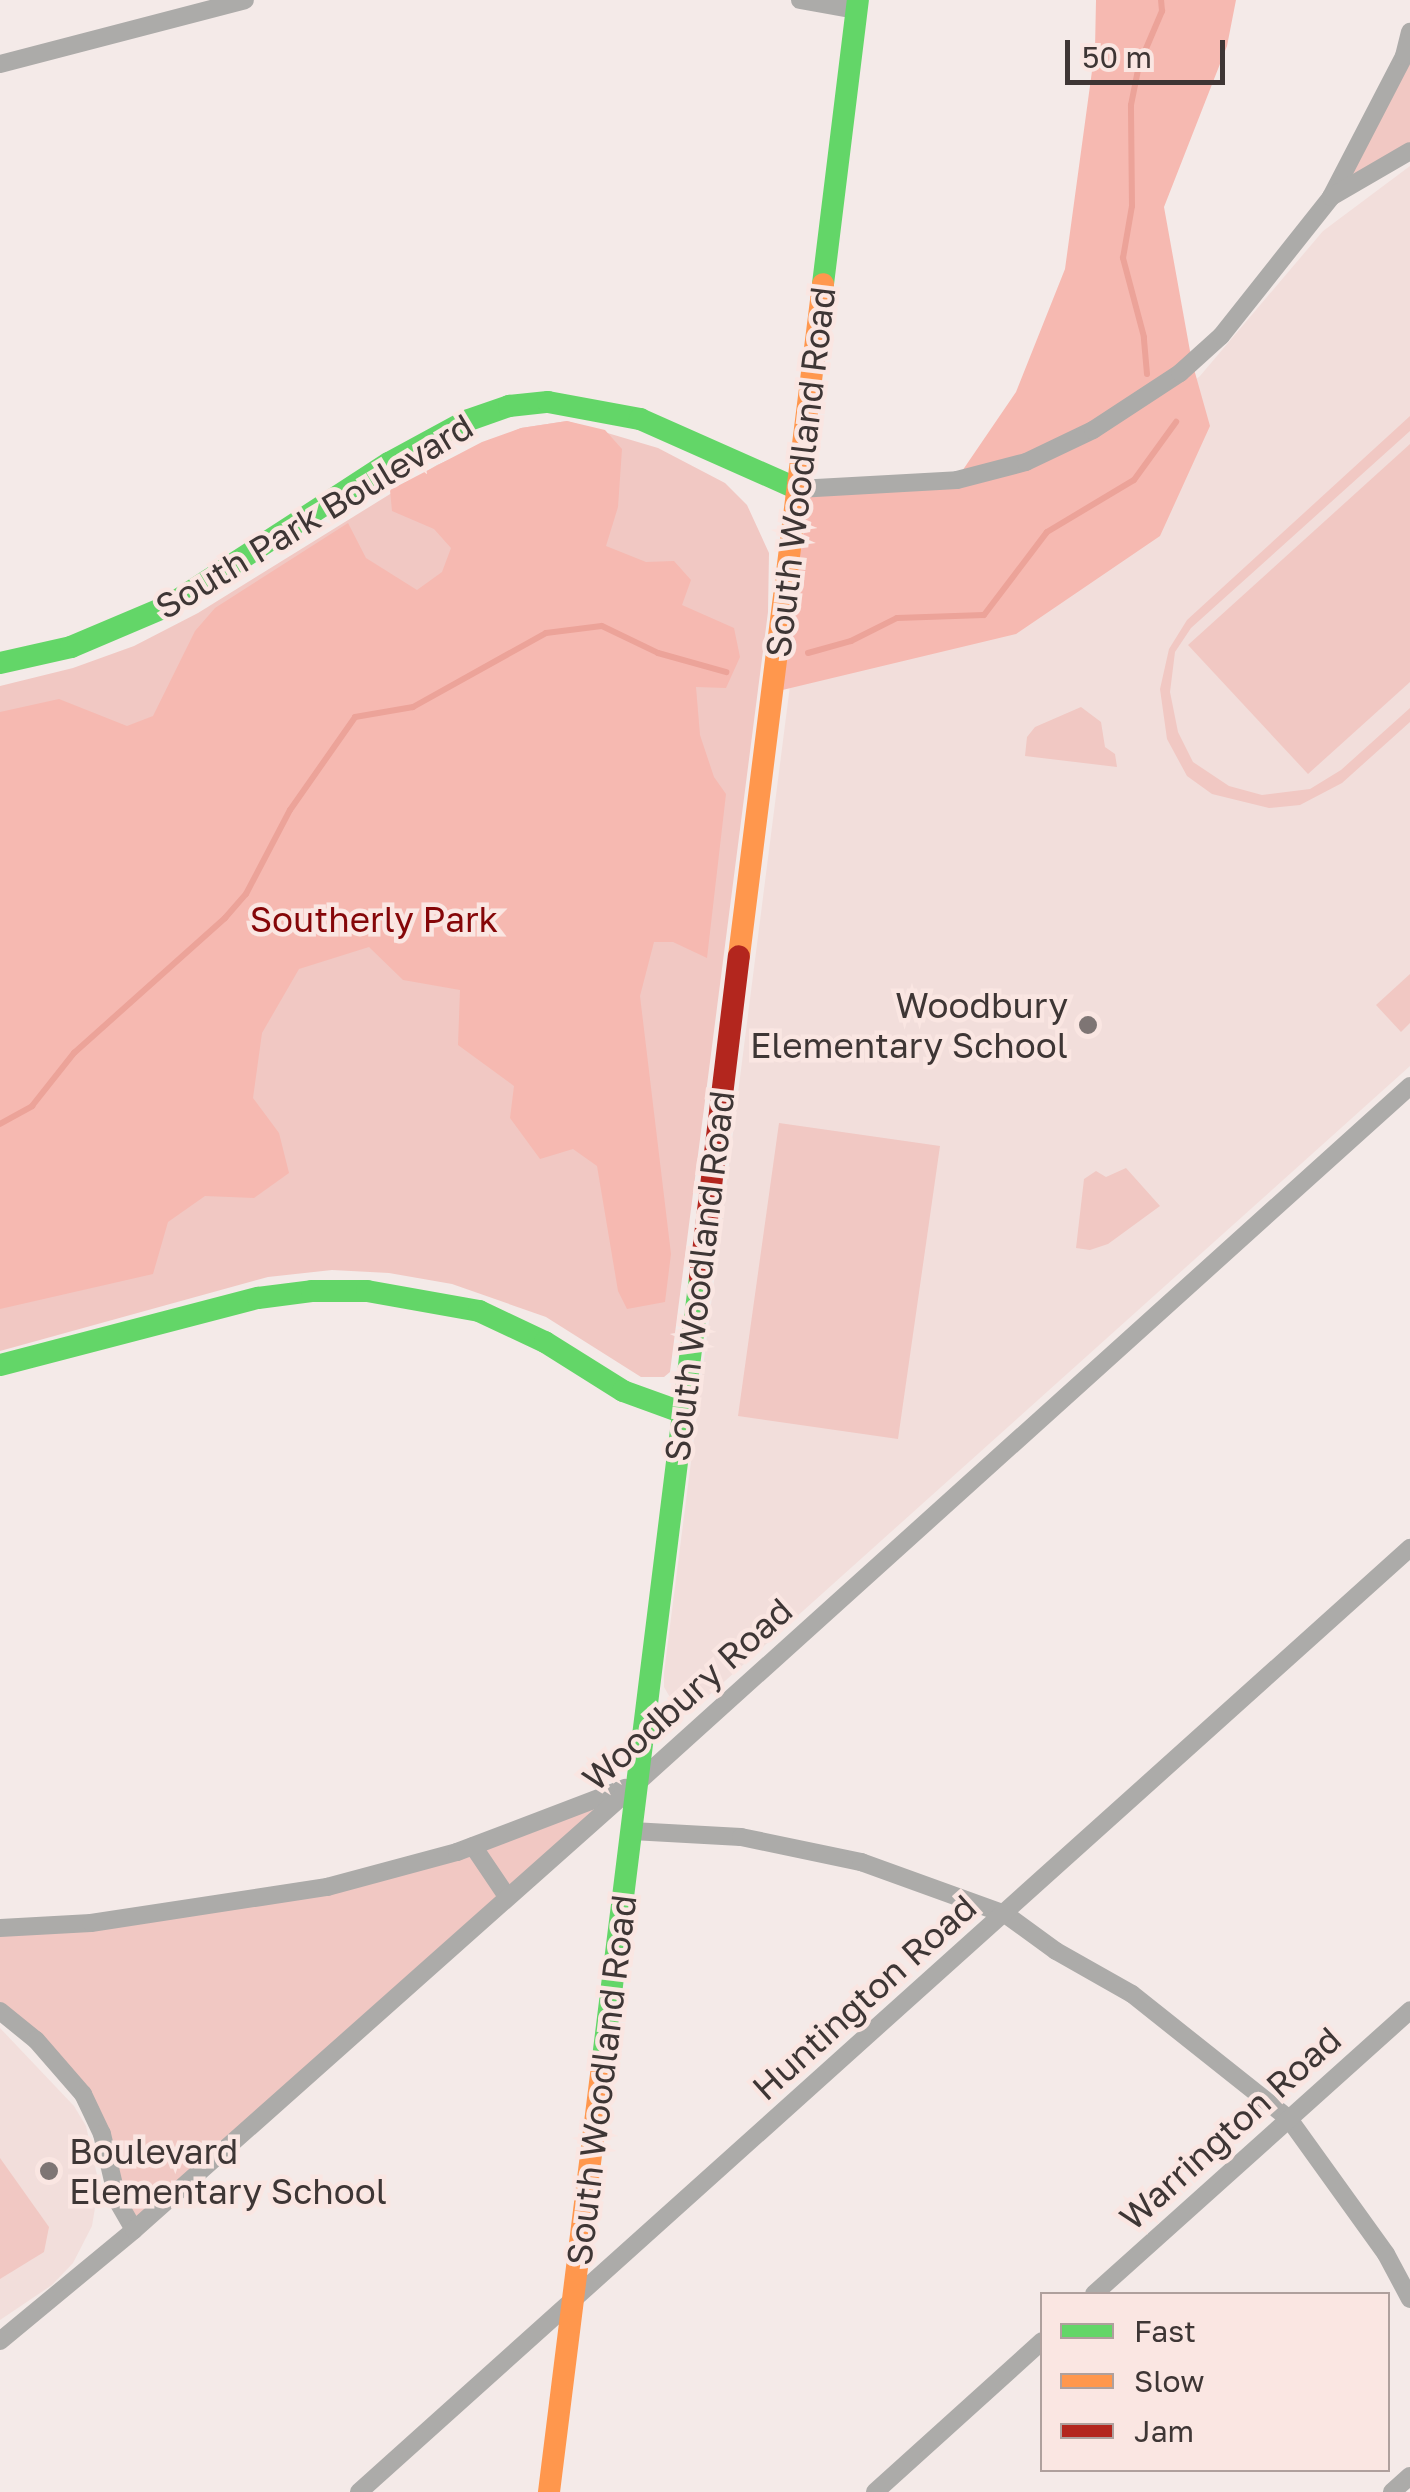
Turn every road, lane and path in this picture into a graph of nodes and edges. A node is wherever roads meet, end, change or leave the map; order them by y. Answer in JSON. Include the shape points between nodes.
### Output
{"nodes":[{"id":1,"x":245,"y":0,"type":"edge"},
{"id":2,"x":800,"y":0,"type":"edge"},
{"id":3,"x":857,"y":5,"type":"edge"},
{"id":4,"x":1410,"y":32,"type":"edge"},
{"id":5,"x":1407,"y":61,"type":"edge"},
{"id":6,"x":0,"y":64,"type":"edge"},
{"id":7,"x":1410,"y":150,"type":"edge"},
{"id":8,"x":1331,"y":197,"type":"junction"},
{"id":9,"x":798,"y":489,"type":"junction"},
{"id":10,"x":0,"y":663,"type":"edge"},
{"id":11,"x":1410,"y":1086,"type":"edge"},
{"id":12,"x":0,"y":1365,"type":"edge"},
{"id":13,"x":681,"y":1412,"type":"junction"},
{"id":14,"x":1410,"y":1548,"type":"edge"},
{"id":15,"x":637,"y":1783,"type":"junction"},
{"id":16,"x":632,"y":1831,"type":"junction"},
{"id":17,"x":474,"y":1846,"type":"junction"},
{"id":18,"x":506,"y":1895,"type":"junction"},
{"id":19,"x":1005,"y":1914,"type":"junction"},
{"id":20,"x":0,"y":1928,"type":"edge"},
{"id":21,"x":0,"y":2010,"type":"edge"},
{"id":22,"x":1410,"y":2010,"type":"edge"},
{"id":23,"x":1289,"y":2119,"type":"junction"},
{"id":24,"x":134,"y":2230,"type":"junction"},
{"id":25,"x":1096,"y":2292,"type":"edge"},
{"id":26,"x":1410,"y":2298,"type":"edge"},
{"id":27,"x":574,"y":2300,"type":"junction"},
{"id":28,"x":0,"y":2341,"type":"edge"},
{"id":29,"x":1040,"y":2343,"type":"edge"},
{"id":30,"x":1410,"y":2476,"type":"edge"},
{"id":31,"x":359,"y":2492,"type":"edge"},
{"id":32,"x":549,"y":2492,"type":"edge"},
{"id":33,"x":875,"y":2492,"type":"edge"},
{"id":34,"x":1392,"y":2492,"type":"edge"}],
"edges":[{"from":1,"to":6,"type":"street"},
{"from":2,"to":3,"type":"street"},
{"from":3,"to":9,"type":"street","name":"South Woodland Road"},
{"from":4,"to":5,"type":"street"},
{"from":5,"to":8,"type":"street"},
{"from":7,"to":8,"type":"street"},
{"from":8,"to":9,"type":"street","via":[[1221,336],[1180,374],[1094,430],[1026,462],[956,480]]},
{"from":9,"to":10,"type":"street","name":"South Park Boulevard","via":[[640,419],[548,402],[509,406],[389,463],[170,605],[71,647]]},
{"from":9,"to":13,"type":"street","name":"South Woodland Road"},
{"from":11,"to":15,"type":"street","name":"Woodbury Road"},
{"from":12,"to":13,"type":"street","via":[[258,1298],[367,1291],[479,1310],[623,1391]]},
{"from":13,"to":15,"type":"street","name":"South Woodland Road"},
{"from":14,"to":19,"type":"street","name":"Huntington Road"},
{"from":15,"to":16,"type":"street","name":"South Woodland Road"},
{"from":15,"to":17,"type":"street"},
{"from":15,"to":18,"type":"street","name":"Woodbury Road"},
{"from":16,"to":19,"type":"street","via":[[741,1838],[861,1862]]},
{"from":16,"to":27,"type":"street","name":"South Woodland Road"},
{"from":17,"to":18,"type":"street"},
{"from":17,"to":20,"type":"street","via":[[327,1888],[91,1923]]},
{"from":18,"to":24,"type":"street","name":"Woodbury Road"},
{"from":19,"to":23,"type":"street","via":[[1132,1994]]},
{"from":19,"to":27,"type":"street","name":"Huntington Road"},
{"from":21,"to":24,"type":"street","via":[[82,2094]]},
{"from":22,"to":23,"type":"street","name":"Warrington Road"},
{"from":23,"to":25,"type":"street","name":"Warrington Road"},
{"from":23,"to":26,"type":"street"},
{"from":24,"to":28,"type":"street","name":"Woodbury Road"},
{"from":27,"to":31,"type":"street","name":"Huntington Road"},
{"from":27,"to":32,"type":"street","name":"South Woodland Road"},
{"from":29,"to":33,"type":"street"},
{"from":30,"to":34,"type":"street"}]}
